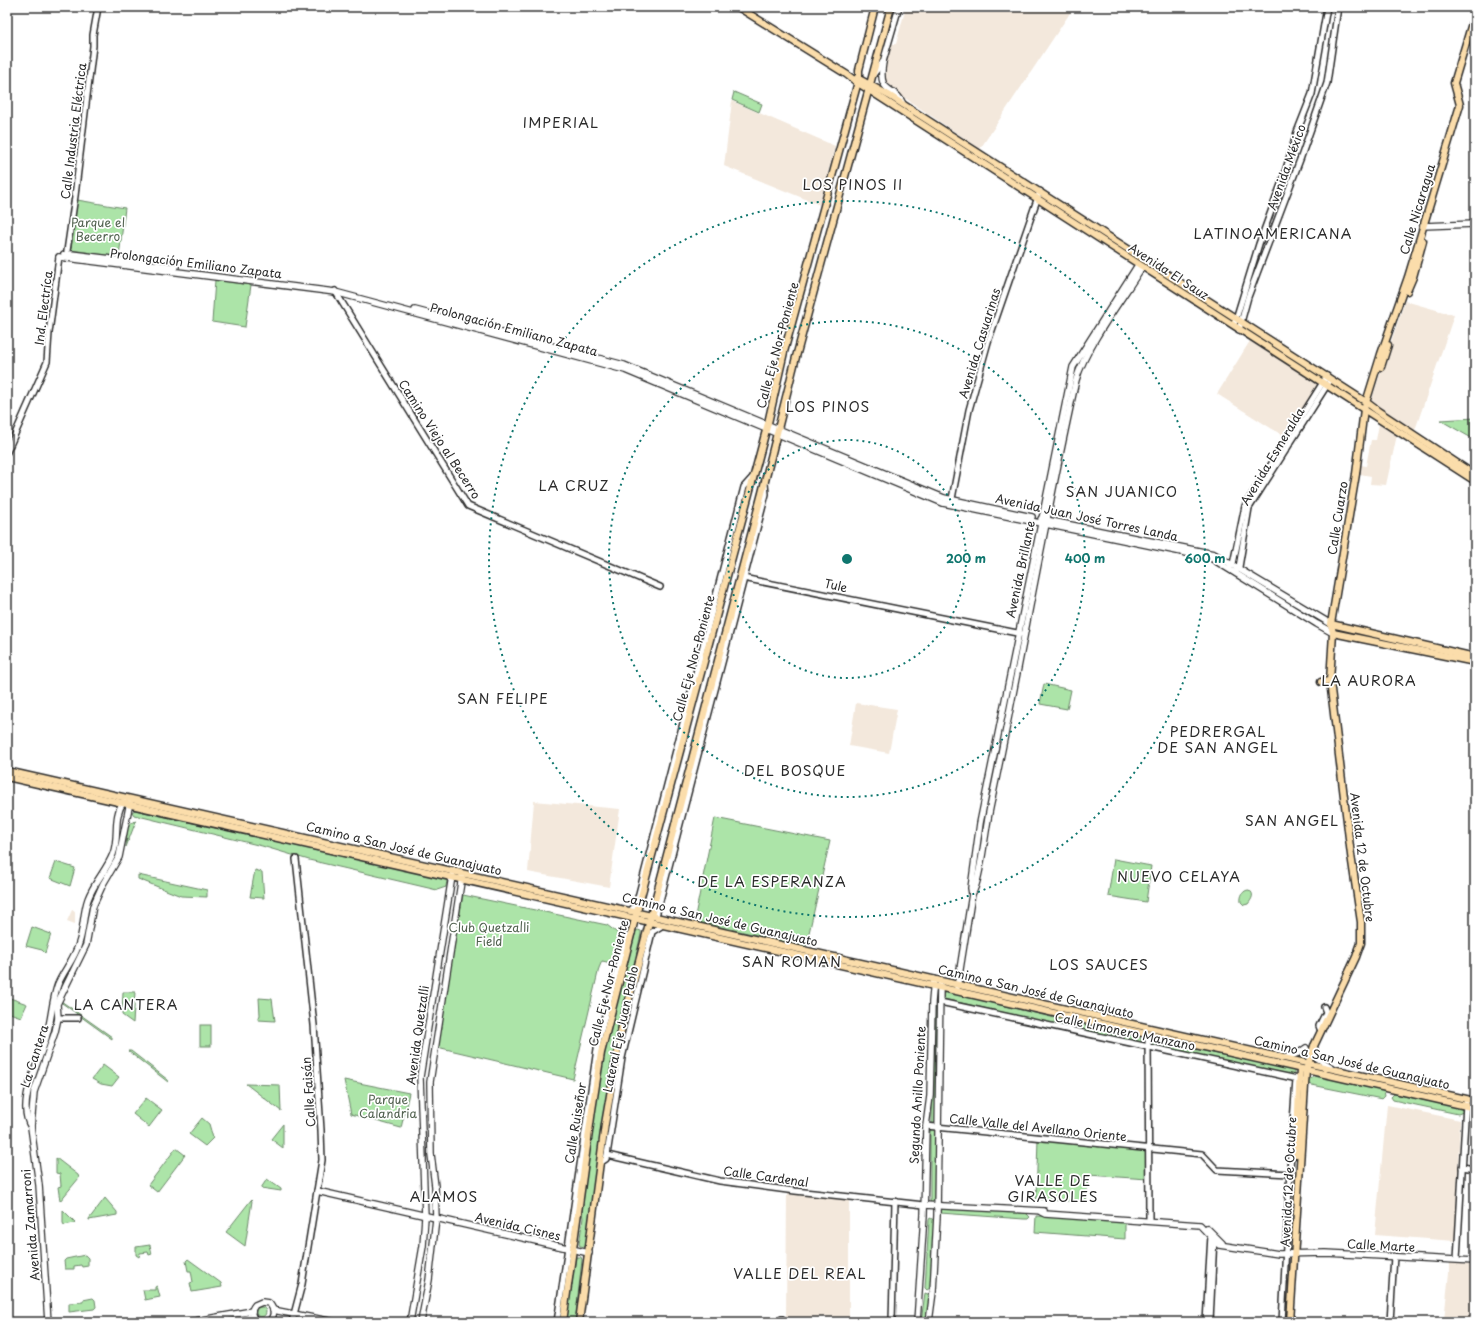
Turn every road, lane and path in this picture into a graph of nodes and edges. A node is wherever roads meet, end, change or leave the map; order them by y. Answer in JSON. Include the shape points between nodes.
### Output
{"nodes":[{"id":1,"x":98,"y":7,"type":"edge"},
{"id":2,"x":738,"y":7,"type":"edge"},
{"id":3,"x":875,"y":7,"type":"edge"},
{"id":4,"x":891,"y":7,"type":"edge"},
{"id":5,"x":899,"y":7,"type":"edge"},
{"id":6,"x":1327,"y":7,"type":"edge"},
{"id":7,"x":1338,"y":7,"type":"edge"},
{"id":8,"x":1475,"y":13,"type":"edge"},
{"id":9,"x":1475,"y":21,"type":"edge"},
{"id":10,"x":883,"y":62,"type":"junction"},
{"id":11,"x":859,"y":70,"type":"junction"},
{"id":12,"x":846,"y":74,"type":"junction"},
{"id":13,"x":857,"y":80,"type":"junction"},
{"id":14,"x":1456,"y":82,"type":"junction"},
{"id":15,"x":869,"y":83,"type":"junction"},
{"id":16,"x":1312,"y":94,"type":"junction"},
{"id":17,"x":1321,"y":97,"type":"junction"},
{"id":18,"x":903,"y":104,"type":"junction"},
{"id":19,"x":920,"y":115,"type":"junction"},
{"id":20,"x":917,"y":121,"type":"junction"},
{"id":21,"x":972,"y":147,"type":"junction"},
{"id":22,"x":968,"y":154,"type":"junction"},
{"id":23,"x":832,"y":180,"type":"junction"},
{"id":24,"x":1040,"y":191,"type":"junction"},
{"id":25,"x":1038,"y":200,"type":"junction"},
{"id":26,"x":838,"y":202,"type":"junction"},
{"id":27,"x":826,"y":206,"type":"junction"},
{"id":28,"x":1475,"y":224,"type":"edge"},
{"id":29,"x":1425,"y":226,"type":"junction"},
{"id":30,"x":830,"y":232,"type":"junction"},
{"id":31,"x":59,"y":256,"type":"joint"},
{"id":32,"x":66,"y":256,"type":"junction"},
{"id":33,"x":1140,"y":266,"type":"junction"},
{"id":34,"x":335,"y":291,"type":"junction"},
{"id":35,"x":800,"y":299,"type":"junction"},
{"id":36,"x":811,"y":303,"type":"junction"},
{"id":37,"x":796,"y":312,"type":"junction"},
{"id":38,"x":807,"y":316,"type":"junction"},
{"id":39,"x":1239,"y":319,"type":"junction"},
{"id":40,"x":1236,"y":328,"type":"junction"},
{"id":41,"x":1329,"y":377,"type":"junction"},
{"id":42,"x":1325,"y":384,"type":"junction"},
{"id":43,"x":693,"y":392,"type":"joint"},
{"id":44,"x":1368,"y":402,"type":"junction"},
{"id":45,"x":1365,"y":412,"type":"junction"},
{"id":46,"x":767,"y":426,"type":"junction"},
{"id":47,"x":778,"y":431,"type":"junction"},
{"id":48,"x":7,"y":452,"type":"edge"},
{"id":49,"x":753,"y":475,"type":"junction"},
{"id":50,"x":1475,"y":475,"type":"edge"},
{"id":51,"x":766,"y":479,"type":"junction"},
{"id":52,"x":1475,"y":481,"type":"edge"},
{"id":53,"x":951,"y":502,"type":"junction"},
{"id":54,"x":1044,"y":521,"type":"junction"},
{"id":55,"x":1231,"y":566,"type":"junction"},
{"id":56,"x":1237,"y":570,"type":"junction"},
{"id":57,"x":743,"y":578,"type":"junction"},
{"id":58,"x":660,"y":587,"type":"dead end"},
{"id":59,"x":1331,"y":624,"type":"junction"},
{"id":60,"x":1334,"y":633,"type":"junction"},
{"id":61,"x":1021,"y":634,"type":"junction"},
{"id":62,"x":1475,"y":657,"type":"edge"},
{"id":63,"x":1475,"y":662,"type":"edge"},
{"id":64,"x":1330,"y":681,"type":"junction"},
{"id":65,"x":1321,"y":682,"type":"dead end"},
{"id":66,"x":7,"y":771,"type":"edge"},
{"id":67,"x":7,"y":777,"type":"edge"},
{"id":68,"x":129,"y":797,"type":"junction"},
{"id":69,"x":122,"y":804,"type":"junction"},
{"id":70,"x":130,"y":805,"type":"junction"},
{"id":71,"x":116,"y":824,"type":"junction"},
{"id":72,"x":124,"y":826,"type":"junction"},
{"id":73,"x":296,"y":860,"type":"dead end"},
{"id":74,"x":453,"y":870,"type":"junction"},
{"id":75,"x":462,"y":872,"type":"junction"},
{"id":76,"x":452,"y":878,"type":"junction"},
{"id":77,"x":461,"y":880,"type":"junction"},
{"id":78,"x":634,"y":911,"type":"junction"},
{"id":79,"x":653,"y":916,"type":"junction"},
{"id":80,"x":635,"y":919,"type":"junction"},
{"id":81,"x":649,"y":922,"type":"junction"},
{"id":82,"x":663,"y":925,"type":"junction"},
{"id":83,"x":938,"y":980,"type":"junction"},
{"id":84,"x":957,"y":984,"type":"junction"},
{"id":85,"x":933,"y":986,"type":"junction"},
{"id":86,"x":940,"y":988,"type":"junction"},
{"id":87,"x":956,"y":992,"type":"junction"},
{"id":88,"x":940,"y":1002,"type":"junction"},
{"id":89,"x":1324,"y":1007,"type":"dead end"},
{"id":90,"x":58,"y":1018,"type":"junction"},
{"id":91,"x":78,"y":1018,"type":"dead end"},
{"id":92,"x":1321,"y":1031,"type":"junction"},
{"id":93,"x":1148,"y":1035,"type":"junction"},
{"id":94,"x":1148,"y":1046,"type":"junction"},
{"id":95,"x":1314,"y":1046,"type":"junction"},
{"id":96,"x":1306,"y":1048,"type":"dead end"},
{"id":97,"x":1284,"y":1058,"type":"junction"},
{"id":98,"x":1308,"y":1063,"type":"junction"},
{"id":99,"x":1333,"y":1068,"type":"junction"},
{"id":100,"x":1303,"y":1069,"type":"junction"},
{"id":101,"x":1300,"y":1080,"type":"junction"},
{"id":102,"x":1467,"y":1098,"type":"junction"},
{"id":103,"x":1475,"y":1101,"type":"edge"},
{"id":104,"x":1466,"y":1106,"type":"junction"},
{"id":105,"x":1475,"y":1108,"type":"edge"},
{"id":106,"x":926,"y":1126,"type":"junction"},
{"id":107,"x":31,"y":1127,"type":"junction"},
{"id":108,"x":938,"y":1128,"type":"junction"},
{"id":109,"x":1149,"y":1148,"type":"junction"},
{"id":110,"x":607,"y":1155,"type":"junction"},
{"id":111,"x":600,"y":1163,"type":"junction"},
{"id":112,"x":1462,"y":1167,"type":"junction"},
{"id":113,"x":1475,"y":1169,"type":"edge"},
{"id":114,"x":1290,"y":1174,"type":"junction"},
{"id":115,"x":317,"y":1191,"type":"junction"},
{"id":116,"x":894,"y":1202,"type":"junction"},
{"id":117,"x":924,"y":1205,"type":"junction"},
{"id":118,"x":937,"y":1205,"type":"junction"},
{"id":119,"x":425,"y":1217,"type":"junction"},
{"id":120,"x":436,"y":1219,"type":"junction"},
{"id":121,"x":1149,"y":1219,"type":"junction"},
{"id":122,"x":1213,"y":1237,"type":"junction"},
{"id":123,"x":570,"y":1250,"type":"junction"},
{"id":124,"x":589,"y":1253,"type":"junction"},
{"id":125,"x":1289,"y":1253,"type":"junction"},
{"id":126,"x":1394,"y":1256,"type":"junction"},
{"id":127,"x":1457,"y":1259,"type":"junction"},
{"id":128,"x":1475,"y":1261,"type":"edge"},
{"id":129,"x":273,"y":1310,"type":"junction"},
{"id":130,"x":295,"y":1313,"type":"junction"},
{"id":131,"x":254,"y":1317,"type":"edge"},
{"id":132,"x":890,"y":1321,"type":"edge"},
{"id":133,"x":48,"y":1322,"type":"edge"},
{"id":134,"x":190,"y":1322,"type":"edge"},
{"id":135,"x":226,"y":1322,"type":"edge"},
{"id":136,"x":268,"y":1322,"type":"edge"},
{"id":137,"x":292,"y":1322,"type":"edge"},
{"id":138,"x":334,"y":1322,"type":"edge"},
{"id":139,"x":410,"y":1322,"type":"edge"},
{"id":140,"x":421,"y":1322,"type":"edge"},
{"id":141,"x":558,"y":1322,"type":"edge"},
{"id":142,"x":563,"y":1322,"type":"edge"},
{"id":143,"x":579,"y":1322,"type":"edge"},
{"id":144,"x":917,"y":1322,"type":"edge"},
{"id":145,"x":929,"y":1322,"type":"edge"},
{"id":146,"x":1206,"y":1322,"type":"edge"},
{"id":147,"x":1210,"y":1322,"type":"edge"},
{"id":148,"x":1282,"y":1322,"type":"edge"},
{"id":149,"x":1288,"y":1322,"type":"edge"},
{"id":150,"x":1390,"y":1322,"type":"edge"}],
"edges":[{"from":1,"to":32,"type":"street","name":"Calle Industria Eléctrica"},
{"from":2,"to":12,"type":"main road","name":"Avenida El Sauz"},
{"from":3,"to":11,"type":"main road","name":"Calle Eje Nor-Poniente"},
{"from":4,"to":15,"type":"main road","name":"Calle Eje Nor-Poniente"},
{"from":5,"to":10,"type":"street"},
{"from":6,"to":16,"type":"street","name":"Avenida México"},
{"from":7,"to":17,"type":"street","name":"Avenida México","via":[[1327,83]]},
{"from":8,"to":14,"type":"main road"},
{"from":9,"to":14,"type":"main road"},
{"from":10,"to":15,"type":"street"},
{"from":10,"to":18,"type":"main road","via":[[881,73],[885,87],[901,98]]},
{"from":11,"to":12,"type":"main road"},
{"from":11,"to":13,"type":"main road","name":"Calle Eje Nor-Poniente"},
{"from":12,"to":13,"type":"main road","name":"Avenida El Sauz"},
{"from":13,"to":15,"type":"main road","name":"Avenida El Sauz"},
{"from":13,"to":23,"type":"main road","name":"Calle Eje Nor-Poniente"},
{"from":14,"to":29,"type":"main road","name":"Calle Nicaragua","via":[[1464,105]]},
{"from":15,"to":18,"type":"main road","name":"Avenida El Sauz"},
{"from":15,"to":20,"type":"main road","name":"Avenida El Sauz"},
{"from":15,"to":26,"type":"main road","name":"Calle Eje Nor-Poniente"},
{"from":16,"to":17,"type":"street"},
{"from":16,"to":39,"type":"street","name":"Avenida México","via":[[1259,244]]},
{"from":17,"to":39,"type":"street","name":"Avenida México","via":[[1301,157]]},
{"from":18,"to":19,"type":"main road","name":"Avenida El Sauz"},
{"from":19,"to":20,"type":"main road"},
{"from":19,"to":21,"type":"main road","name":"Avenida El Sauz"},
{"from":20,"to":22,"type":"main road","name":"Avenida El Sauz"},
{"from":21,"to":22,"type":"main road"},
{"from":21,"to":24,"type":"main road","name":"Avenida El Sauz"},
{"from":22,"to":25,"type":"main road","name":"Avenida El Sauz"},
{"from":23,"to":26,"type":"main road","via":[[830,199]]},
{"from":23,"to":27,"type":"main road","name":"Calle Eje Nor-Poniente"},
{"from":24,"to":25,"type":"street","name":"Avenida Casuarinas"},
{"from":24,"to":39,"type":"main road","name":"Avenida El Sauz"},
{"from":25,"to":33,"type":"main road","name":"Avenida El Sauz"},
{"from":25,"to":53,"type":"street","name":"Avenida Casuarinas","via":[[988,342],[969,410]]},
{"from":26,"to":30,"type":"main road","name":"Calle Eje Nor-Poniente"},
{"from":27,"to":30,"type":"main road","via":[[831,209]]},
{"from":27,"to":35,"type":"main road","name":"Calle Eje Nor-Poniente"},
{"from":28,"to":29,"type":"main road"},
{"from":29,"to":44,"type":"main road","name":"Calle Nicaragua","via":[[1413,277]]},
{"from":30,"to":36,"type":"main road","name":"Calle Eje Nor-Poniente"},
{"from":31,"to":32,"type":"main road","name":"Prolongación Emiliano Zapata"},
{"from":31,"to":48,"type":"street","name":"Ind. Electríca","via":[[47,362]]},
{"from":32,"to":34,"type":"main road","name":"Prolongación Emiliano Zapata","via":[[198,270]]},
{"from":33,"to":40,"type":"main road","name":"Avenida El Sauz"},
{"from":33,"to":54,"type":"main road","name":"Avenida Brillante","via":[[1073,367]]},
{"from":34,"to":43,"type":"main road","name":"Prolongación Emiliano Zapata","via":[[624,365]]},
{"from":34,"to":46,"type":"main road","name":"Prolongación Emiliano Zapata","via":[[625,370]]},
{"from":34,"to":58,"type":"street","name":"Camino Viejo al Becerro","via":[[468,506]]},
{"from":35,"to":36,"type":"main road","via":[[806,304]]},
{"from":35,"to":37,"type":"main road","name":"Calle Eje Nor-Poniente"},
{"from":36,"to":38,"type":"main road","name":"Calle Eje Nor-Poniente"},
{"from":37,"to":38,"type":"main road","via":[[800,311]]},
{"from":37,"to":46,"type":"main road","name":"Calle Eje Nor-Poniente"},
{"from":38,"to":47,"type":"main road","name":"Calle Eje Nor-Poniente"},
{"from":39,"to":40,"type":"street","name":"Avenida México"},
{"from":39,"to":41,"type":"main road","name":"Avenida El Sauz"},
{"from":40,"to":42,"type":"main road","name":"Avenida El Sauz"},
{"from":41,"to":42,"type":"street","name":"Avenida Esmeralda"},
{"from":41,"to":44,"type":"main road","name":"Avenida El Sauz"},
{"from":42,"to":45,"type":"main road","name":"Avenida El Sauz"},
{"from":42,"to":55,"type":"street","name":"Avenida Esmeralda","via":[[1245,506]]},
{"from":42,"to":56,"type":"street","name":"Avenida Esmeralda","via":[[1249,508]]},
{"from":43,"to":46,"type":"main road","name":"Avenida Juan José Torres Landa"},
{"from":44,"to":45,"type":"main road","name":"Calle Nicaragua"},
{"from":44,"to":50,"type":"main road","name":"Avenida El Sauz"},
{"from":45,"to":52,"type":"main road","name":"Avenida El Sauz"},
{"from":45,"to":59,"type":"main road","name":"Calle Cuarzo"},
{"from":46,"to":47,"type":"main road","name":"Avenida Juan José Torres Landa"},
{"from":46,"to":49,"type":"main road","name":"Calle Eje Nor-Poniente"},
{"from":47,"to":51,"type":"main road","name":"Calle Eje Nor-Poniente"},
{"from":47,"to":53,"type":"main road","name":"Avenida Juan José Torres Landa"},
{"from":49,"to":51,"type":"main road"},
{"from":49,"to":78,"type":"main road","name":"Calle Eje Nor-Poniente"},
{"from":51,"to":57,"type":"main road","name":"Calle Eje Nor-Poniente"},
{"from":53,"to":54,"type":"main road","name":"Avenida Juan José Torres Landa"},
{"from":54,"to":55,"type":"main road","name":"Avenida Juan José Torres Landa","via":[[1211,558]]},
{"from":54,"to":61,"type":"main road","name":"Avenida Brillante"},
{"from":55,"to":56,"type":"main road","name":"Avenida Juan José Torres Landa"},
{"from":56,"to":59,"type":"main road","name":"Avenida Juan José Torres Landa"},
{"from":56,"to":60,"type":"main road","name":"Avenida Juan José Torres Landa"},
{"from":57,"to":61,"type":"street","name":"Tule"},
{"from":57,"to":79,"type":"main road","name":"Calle Eje Nor-Poniente"},
{"from":59,"to":60,"type":"main road","name":"Avenida 12 de Octubre"},
{"from":59,"to":62,"type":"main road","name":"Avenida Juan José Torres Landa"},
{"from":60,"to":63,"type":"main road","name":"Avenida Juan José Torres Landa"},
{"from":60,"to":64,"type":"main road","name":"Avenida 12 de Octubre"},
{"from":61,"to":84,"type":"main road","name":"Avenida Brillante"},
{"from":64,"to":65,"type":"main road"},
{"from":64,"to":92,"type":"main road","name":"Avenida 12 de Octubre","via":[[1361,922],[1361,943]]},
{"from":66,"to":68,"type":"main road","name":"Camino a San José de Guanajuato"},
{"from":67,"to":69,"type":"main road","name":"Camino a San José de Guanajuato"},
{"from":68,"to":69,"type":"main road","name":"La Cantera"},
{"from":68,"to":70,"type":"main road","name":"La Cantera"},
{"from":68,"to":74,"type":"main road","name":"Camino a San José de Guanajuato"},
{"from":69,"to":70,"type":"main road","name":"Camino a San José de Guanajuato"},
{"from":69,"to":71,"type":"main road","name":"La Cantera","via":[[117,813]]},
{"from":70,"to":72,"type":"main road","name":"La Cantera"},
{"from":70,"to":76,"type":"main road","name":"Camino a San José de Guanajuato"},
{"from":71,"to":72,"type":"street","via":[[121,823]]},
{"from":71,"to":107,"type":"main road","name":"La Cantera","via":[[114,852],[88,897],[77,949],[59,982],[52,1002],[43,1052],[33,1074],[28,1094],[26,1120]]},
{"from":72,"to":90,"type":"main road","name":"La Cantera","via":[[119,857],[93,906],[86,945],[57,1004]]},
{"from":73,"to":115,"type":"street","name":"Calle Faisán","via":[[314,1024],[321,1130],[322,1160]]},
{"from":74,"to":75,"type":"main road","name":"Camino a San José de Guanajuato"},
{"from":74,"to":76,"type":"main road","name":"Avenida Quetzalli"},
{"from":75,"to":77,"type":"main road","name":"Avenida Quetzalli"},
{"from":75,"to":78,"type":"main road","name":"Camino a San José de Guanajuato"},
{"from":76,"to":77,"type":"main road","name":"Camino a San José de Guanajuato"},
{"from":76,"to":119,"type":"main road","name":"Avenida Quetzalli","via":[[420,1077]]},
{"from":77,"to":80,"type":"main road","name":"Camino a San José de Guanajuato"},
{"from":77,"to":120,"type":"main road","name":"Avenida Quetzalli","via":[[430,1082],[431,1154]]},
{"from":78,"to":79,"type":"main road","name":"Camino a San José de Guanajuato"},
{"from":78,"to":80,"type":"main road","name":"Calle Eje Nor-Poniente"},
{"from":79,"to":81,"type":"main road","name":"Calle Eje Nor-Poniente"},
{"from":79,"to":83,"type":"main road","name":"Camino a San José de Guanajuato"},
{"from":80,"to":81,"type":"main road","name":"Camino a San José de Guanajuato"},
{"from":80,"to":123,"type":"main road","name":"Calle Eje Nor-Poniente","via":[[601,1053]]},
{"from":81,"to":82,"type":"main road","name":"Camino a San José de Guanajuato"},
{"from":81,"to":111,"type":"main road","name":"Calle Eje Nor-Poniente","via":[[622,1026]]},
{"from":82,"to":85,"type":"main road","name":"Camino a San José de Guanajuato"},
{"from":82,"to":110,"type":"street","name":"Lateral Eje Juan Pablo","via":[[652,932],[628,1029]]},
{"from":83,"to":84,"type":"main road","name":"Camino a San José de Guanajuato"},
{"from":83,"to":85,"type":"main road","name":"Segundo Anillo Poniente"},
{"from":83,"to":86,"type":"main road","name":"Segundo Anillo Poniente"},
{"from":84,"to":87,"type":"main road","name":"Avenida Brillante"},
{"from":84,"to":97,"type":"main road","name":"Camino a San José de Guanajuato"},
{"from":85,"to":86,"type":"main road","name":"Camino a San José de Guanajuato"},
{"from":85,"to":106,"type":"main road","name":"Segundo Anillo Poniente","via":[[930,1088]]},
{"from":86,"to":87,"type":"main road","name":"Camino a San José de Guanajuato"},
{"from":86,"to":88,"type":"main road","name":"Segundo Anillo Poniente"},
{"from":87,"to":93,"type":"main road","name":"Camino a San José de Guanajuato"},
{"from":88,"to":94,"type":"street","name":"Calle Limonero Manzano"},
{"from":88,"to":108,"type":"main road","name":"Segundo Anillo Poniente"},
{"from":89,"to":92,"type":"street","via":[[1326,1012],[1320,1026]]},
{"from":90,"to":91,"type":"street"},
{"from":90,"to":107,"type":"main road","name":"La Cantera","via":[[34,1092]]},
{"from":92,"to":95,"type":"main road","name":"Avenida 12 de Octubre"},
{"from":93,"to":94,"type":"street"},
{"from":93,"to":100,"type":"main road","name":"Camino a San José de Guanajuato"},
{"from":94,"to":101,"type":"street","name":"Calle Limonero Manzano"},
{"from":94,"to":109,"type":"street"},
{"from":95,"to":98,"type":"main road","name":"Avenida 12 de Octubre"},
{"from":95,"to":99,"type":"main road","via":[[1317,1058]]},
{"from":96,"to":97,"type":"main road"},
{"from":97,"to":98,"type":"main road","name":"Camino a San José de Guanajuato"},
{"from":98,"to":99,"type":"main road","name":"Camino a San José de Guanajuato"},
{"from":98,"to":100,"type":"main road","name":"Avenida 12 de Octubre"},
{"from":99,"to":102,"type":"main road","name":"Camino a San José de Guanajuato"},
{"from":100,"to":101,"type":"main road","name":"Avenida 12 de Octubre"},
{"from":100,"to":104,"type":"main road","name":"Camino a San José de Guanajuato"},
{"from":101,"to":114,"type":"street"},
{"from":101,"to":125,"type":"main road","name":"Avenida 12 de Octubre"},
{"from":102,"to":103,"type":"main road","name":"Camino a San José de Guanajuato"},
{"from":102,"to":104,"type":"street"},
{"from":104,"to":105,"type":"main road","name":"Camino a San José de Guanajuato"},
{"from":104,"to":112,"type":"street"},
{"from":106,"to":108,"type":"street","name":"Calle Valle del Avellano Oriente"},
{"from":106,"to":117,"type":"main road","name":"Segundo Anillo Poniente"},
{"from":107,"to":133,"type":"main road","name":"Avenida Zamarroni","via":[[39,1185]]},
{"from":108,"to":109,"type":"street","name":"Calle Valle del Avellano Oriente"},
{"from":108,"to":118,"type":"main road","name":"Segundo Anillo Poniente"},
{"from":109,"to":114,"type":"street","name":"Calle Valle del Avellano Oriente","via":[[1202,1154],[1217,1170]]},
{"from":109,"to":121,"type":"street"},
{"from":110,"to":111,"type":"street"},
{"from":110,"to":116,"type":"street","name":"Calle Cardenal","via":[[720,1181]]},
{"from":111,"to":124,"type":"main road","name":"Calle Eje Nor-Poniente"},
{"from":112,"to":113,"type":"street"},
{"from":112,"to":127,"type":"street"},
{"from":114,"to":125,"type":"street"},
{"from":115,"to":119,"type":"main road","name":"Avenida Cisnes"},
{"from":115,"to":130,"type":"street","name":"Calle Faisán"},
{"from":116,"to":117,"type":"street","name":"Calle Cardenal"},
{"from":116,"to":132,"type":"street"},
{"from":117,"to":118,"type":"main road","name":"Calle Marte"},
{"from":117,"to":144,"type":"main road","name":"Segundo Anillo Poniente"},
{"from":118,"to":121,"type":"main road","name":"Calle Marte"},
{"from":118,"to":145,"type":"main road","name":"Segundo Anillo Poniente"},
{"from":119,"to":120,"type":"main road","name":"Avenida Cisnes"},
{"from":119,"to":139,"type":"main road","name":"Avenida Quetzalli","via":[[423,1246]]},
{"from":120,"to":123,"type":"main road","name":"Avenida Cisnes"},
{"from":120,"to":140,"type":"main road","name":"Avenida Quetzalli"},
{"from":121,"to":122,"type":"main road","name":"Calle Marte","via":[[1202,1222]]},
{"from":122,"to":125,"type":"main road","name":"Calle Marte","via":[[1220,1242]]},
{"from":122,"to":146,"type":"street"},
{"from":122,"to":147,"type":"street"},
{"from":123,"to":124,"type":"main road","name":"Avenida Cisnes"},
{"from":123,"to":141,"type":"street"},
{"from":123,"to":142,"type":"main road","name":"Calle Eje Nor-Poniente"},
{"from":124,"to":143,"type":"main road","name":"Calle Eje Nor-Poniente"},
{"from":125,"to":126,"type":"main road","name":"Calle Marte"},
{"from":125,"to":148,"type":"street"},
{"from":125,"to":149,"type":"main road","name":"Avenida 12 de Octubre"},
{"from":126,"to":127,"type":"main road","name":"Calle Marte"},
{"from":126,"to":150,"type":"street"},
{"from":127,"to":128,"type":"main road","name":"Calle Marte"},
{"from":129,"to":130,"type":"main road"},
{"from":129,"to":131,"type":"main road","via":[[269,1304],[262,1302],[255,1305]]},
{"from":129,"to":136,"type":"main road","via":[[273,1316]]},
{"from":130,"to":137,"type":"street","name":"Calle Faisán"},
{"from":130,"to":138,"type":"main road"},
{"from":131,"to":134,"type":"main road"},
{"from":131,"to":135,"type":"main road"}]}
